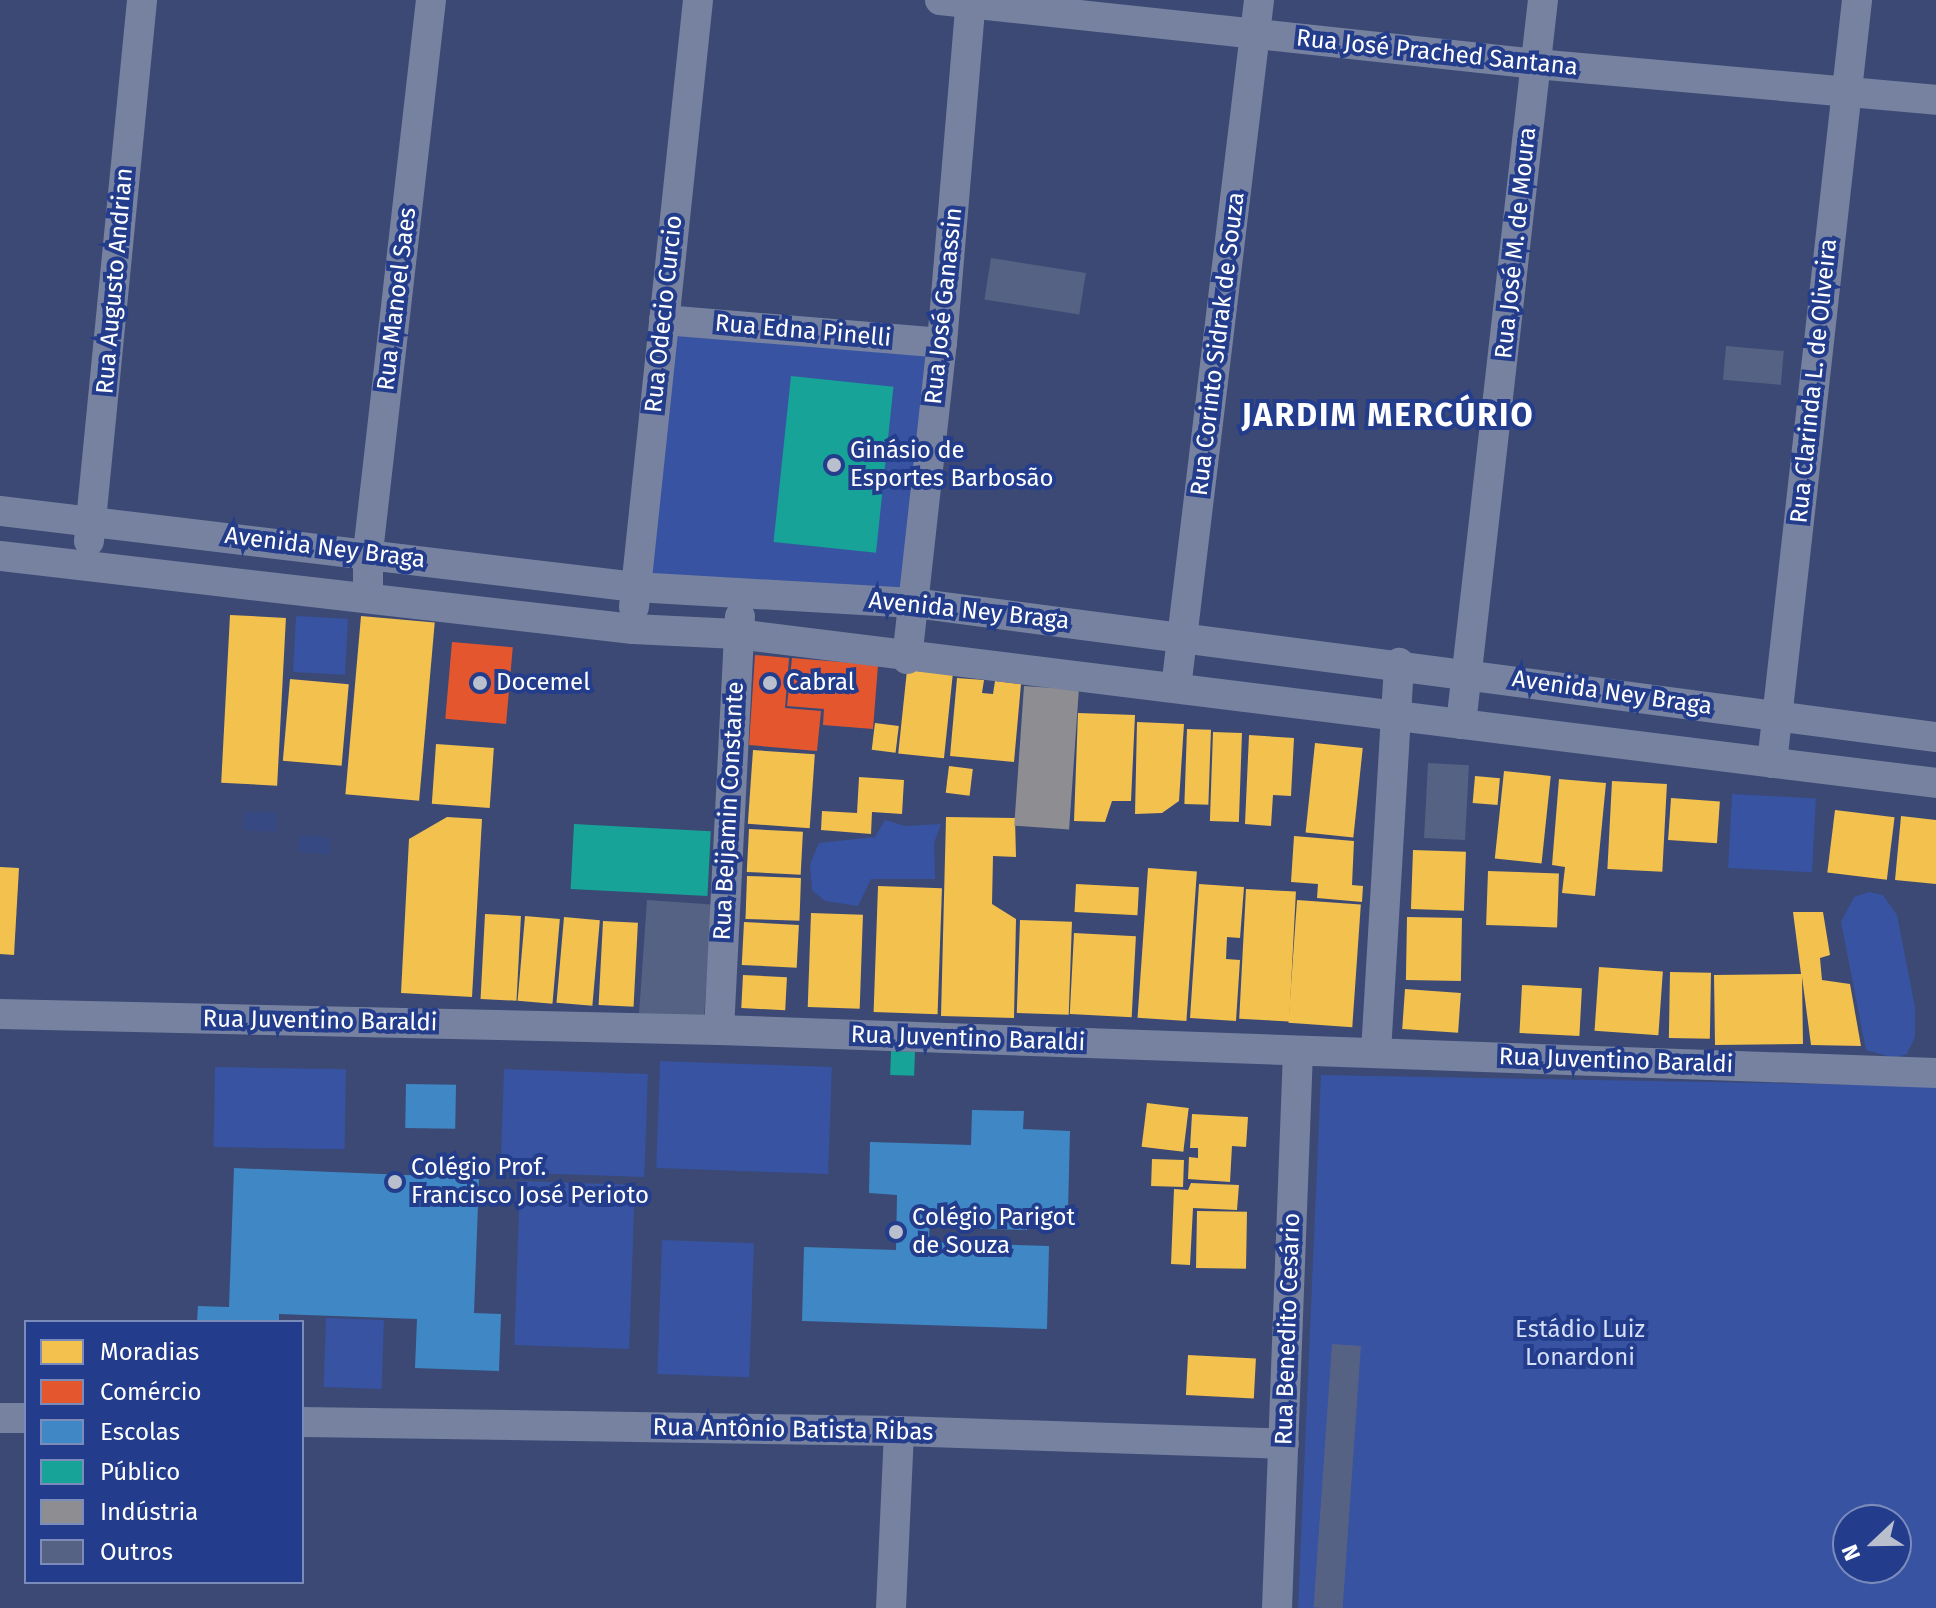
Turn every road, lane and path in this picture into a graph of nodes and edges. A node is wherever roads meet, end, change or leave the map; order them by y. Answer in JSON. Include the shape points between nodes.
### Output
{"nodes":[{"id":1,"x":142,"y":0,"type":"edge"},
{"id":2,"x":431,"y":0,"type":"edge"},
{"id":3,"x":698,"y":0,"type":"edge"},
{"id":4,"x":940,"y":0,"type":"edge"},
{"id":5,"x":1259,"y":0,"type":"edge"},
{"id":6,"x":1543,"y":0,"type":"edge"},
{"id":7,"x":1857,"y":0,"type":"edge"},
{"id":8,"x":971,"y":2,"type":"edge"},
{"id":9,"x":1255,"y":34,"type":"junction"},
{"id":10,"x":1536,"y":64,"type":"junction"},
{"id":11,"x":1846,"y":94,"type":"junction"},
{"id":12,"x":1936,"y":100,"type":"edge"},
{"id":13,"x":664,"y":320,"type":"junction"},
{"id":14,"x":942,"y":343,"type":"junction"},
{"id":15,"x":0,"y":511,"type":"edge"},
{"id":16,"x":92,"y":522,"type":"junction"},
{"id":17,"x":368,"y":552,"type":"junction"},
{"id":18,"x":0,"y":556,"type":"edge"},
{"id":19,"x":86,"y":563,"type":"junction"},
{"id":20,"x":635,"y":587,"type":"junction"},
{"id":21,"x":746,"y":594,"type":"junction"},
{"id":22,"x":368,"y":598,"type":"junction"},
{"id":23,"x":914,"y":603,"type":"junction"},
{"id":24,"x":633,"y":629,"type":"junction"},
{"id":25,"x":737,"y":634,"type":"junction"},
{"id":26,"x":1182,"y":635,"type":"junction"},
{"id":27,"x":907,"y":659,"type":"junction"},
{"id":28,"x":1399,"y":663,"type":"junction"},
{"id":29,"x":1467,"y":673,"type":"junction"},
{"id":30,"x":1176,"y":688,"type":"junction"},
{"id":31,"x":1396,"y":716,"type":"junction"},
{"id":32,"x":1778,"y":716,"type":"junction"},
{"id":33,"x":1461,"y":724,"type":"junction"},
{"id":34,"x":1936,"y":737,"type":"edge"},
{"id":35,"x":1772,"y":763,"type":"junction"},
{"id":36,"x":1936,"y":783,"type":"edge"},
{"id":37,"x":0,"y":1014,"type":"edge"},
{"id":38,"x":719,"y":1030,"type":"junction"},
{"id":39,"x":1298,"y":1051,"type":"junction"},
{"id":40,"x":1376,"y":1052,"type":"junction"},
{"id":41,"x":1936,"y":1073,"type":"edge"},
{"id":42,"x":0,"y":1418,"type":"edge"},
{"id":43,"x":24,"y":1418,"type":"edge"},
{"id":44,"x":304,"y":1422,"type":"edge"},
{"id":45,"x":899,"y":1431,"type":"junction"},
{"id":46,"x":1284,"y":1444,"type":"junction"},
{"id":47,"x":891,"y":1608,"type":"edge"},
{"id":48,"x":1277,"y":1608,"type":"edge"}],
"edges":[{"from":1,"to":16,"type":"street","name":"Rua Augusto Andrian"},
{"from":2,"to":17,"type":"street","name":"Rua Manoel Saes"},
{"from":3,"to":13,"type":"street","name":"Rua Odecio Curcio"},
{"from":4,"to":8,"type":"street","name":"Rua José Prached Santana"},
{"from":5,"to":9,"type":"street","name":"Rua Corinto Sidrak de Souza"},
{"from":6,"to":10,"type":"street","name":"Rua José M. de Moura"},
{"from":7,"to":11,"type":"street","name":"Rua Clarinda L. de Oliveira"},
{"from":8,"to":9,"type":"street","name":"Rua José Prached Santana"},
{"from":8,"to":14,"type":"street","name":"Rua José Ganassin"},
{"from":9,"to":10,"type":"street","name":"Rua José Prached Santana"},
{"from":9,"to":26,"type":"street","name":"Rua Corinto Sidrak de Souza"},
{"from":10,"to":11,"type":"street","name":"Rua José Prached Santana"},
{"from":10,"to":29,"type":"street","name":"Rua José M. de Moura"},
{"from":11,"to":12,"type":"street","name":"Rua José Prached Santana"},
{"from":11,"to":32,"type":"street","name":"Rua Clarinda L. de Oliveira"},
{"from":13,"to":14,"type":"street","name":"Rua Edna Pinelli"},
{"from":13,"to":20,"type":"street","name":"Rua Odecio Curcio"},
{"from":14,"to":23,"type":"street","name":"Rua José Ganassin"},
{"from":15,"to":16,"type":"street","name":"Avenida Ney Braga"},
{"from":16,"to":17,"type":"street","name":"Avenida Ney Braga"},
{"from":16,"to":19,"type":"street","name":"Rua Augusto Andrian"},
{"from":17,"to":20,"type":"street","name":"Avenida Ney Braga"},
{"from":17,"to":22,"type":"street","name":"Rua Manoel Saes"},
{"from":18,"to":19,"type":"street","name":"Avenida Ney Braga"},
{"from":19,"to":22,"type":"street","name":"Avenida Ney Braga"},
{"from":20,"to":21,"type":"street","name":"Avenida Ney Braga"},
{"from":20,"to":24,"type":"street","name":"Rua Odecio Curcio"},
{"from":21,"to":23,"type":"street","name":"Avenida Ney Braga"},
{"from":21,"to":25,"type":"street","name":"Rua Beijamin Constante"},
{"from":22,"to":24,"type":"street","name":"Avenida Ney Braga"},
{"from":23,"to":26,"type":"street","name":"Avenida Ney Braga"},
{"from":23,"to":27,"type":"street","name":"Rua José Ganassin"},
{"from":24,"to":25,"type":"street","name":"Avenida Ney Braga"},
{"from":25,"to":27,"type":"street","name":"Avenida Ney Braga"},
{"from":25,"to":38,"type":"street","name":"Rua Beijamin Constante"},
{"from":26,"to":28,"type":"street","name":"Avenida Ney Braga"},
{"from":26,"to":30,"type":"street","name":"Rua Corinto Sidrak de Souza"},
{"from":27,"to":30,"type":"street","name":"Avenida Ney Braga"},
{"from":28,"to":29,"type":"street","name":"Avenida Ney Braga"},
{"from":28,"to":31,"type":"street"},
{"from":29,"to":32,"type":"street","name":"Avenida Ney Braga"},
{"from":29,"to":33,"type":"street","name":"Rua José M. de Moura"},
{"from":30,"to":31,"type":"street","name":"Avenida Ney Braga"},
{"from":31,"to":33,"type":"street","name":"Avenida Ney Braga"},
{"from":31,"to":40,"type":"street"},
{"from":32,"to":34,"type":"street","name":"Avenida Ney Braga"},
{"from":32,"to":35,"type":"street","name":"Rua Clarinda L. de Oliveira"},
{"from":33,"to":35,"type":"street","name":"Avenida Ney Braga"},
{"from":35,"to":36,"type":"street","name":"Avenida Ney Braga"},
{"from":37,"to":38,"type":"street","name":"Rua Juventino Baraldi"},
{"from":38,"to":39,"type":"street","name":"Rua Juventino Baraldi"},
{"from":39,"to":40,"type":"street","name":"Rua Juventino Baraldi"},
{"from":39,"to":46,"type":"street","name":"Rua Benedito Cesário"},
{"from":40,"to":41,"type":"street","name":"Rua Juventino Baraldi"},
{"from":42,"to":43,"type":"street"},
{"from":44,"to":45,"type":"street","name":"Rua Antônio Batista Ribas"},
{"from":45,"to":46,"type":"street","name":"Rua Antônio Batista Ribas"},
{"from":45,"to":47,"type":"street"},
{"from":46,"to":48,"type":"street","name":"Rua Benedito Cesário"}]}
